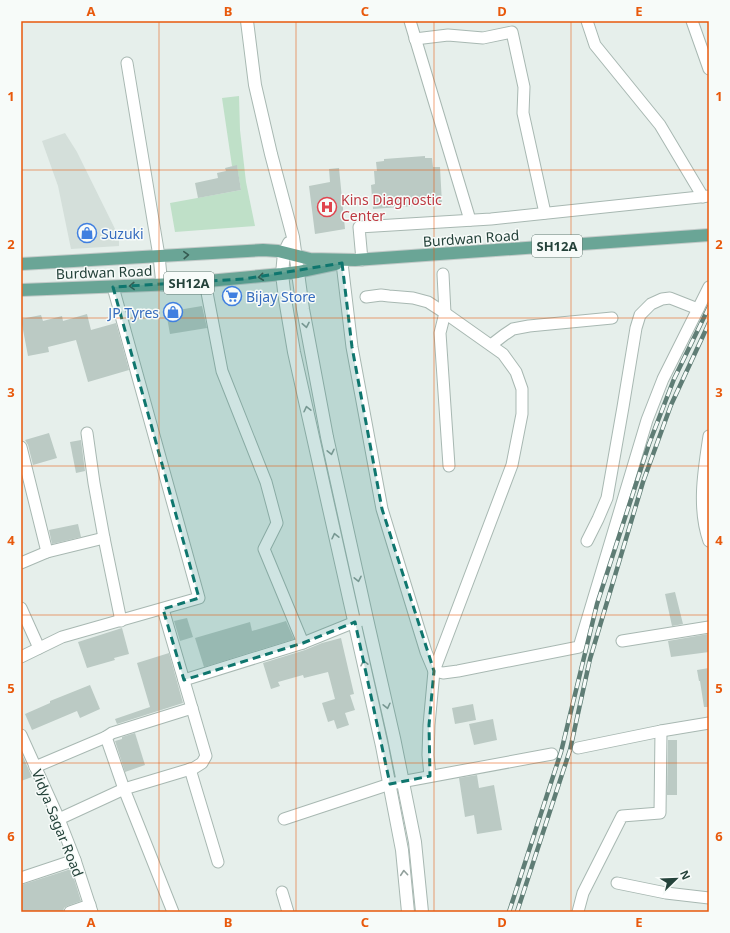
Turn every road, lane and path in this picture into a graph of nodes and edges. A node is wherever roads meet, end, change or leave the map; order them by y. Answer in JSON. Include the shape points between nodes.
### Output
{"nodes":[{"id":1,"x":247,"y":21,"type":"edge"},
{"id":2,"x":410,"y":21,"type":"edge"},
{"id":3,"x":587,"y":21,"type":"edge"},
{"id":4,"x":692,"y":21,"type":"edge"},
{"id":5,"x":415,"y":39,"type":"junction"},
{"id":6,"x":127,"y":63,"type":"dead end"},
{"id":7,"x":709,"y":69,"type":"edge"},
{"id":8,"x":706,"y":197,"type":"edge"},
{"id":9,"x":545,"y":213,"type":"junction"},
{"id":10,"x":470,"y":220,"type":"junction"},
{"id":11,"x":709,"y":235,"type":"edge"},
{"id":12,"x":289,"y":254,"type":"junction"},
{"id":13,"x":159,"y":256,"type":"junction"},
{"id":14,"x":358,"y":260,"type":"junction"},
{"id":15,"x":342,"y":263,"type":"junction"},
{"id":16,"x":21,"y":264,"type":"edge"},
{"id":17,"x":298,"y":272,"type":"junction"},
{"id":18,"x":282,"y":274,"type":"junction"},
{"id":19,"x":443,"y":274,"type":"dead end"},
{"id":20,"x":205,"y":282,"type":"junction"},
{"id":21,"x":162,"y":285,"type":"junction"},
{"id":22,"x":113,"y":287,"type":"junction"},
{"id":23,"x":709,"y":287,"type":"edge"},
{"id":24,"x":21,"y":290,"type":"edge"},
{"id":25,"x":366,"y":297,"type":"dead end"},
{"id":26,"x":698,"y":309,"type":"junction"},
{"id":27,"x":445,"y":312,"type":"junction"},
{"id":28,"x":612,"y":318,"type":"dead end"},
{"id":29,"x":492,"y":345,"type":"junction"},
{"id":30,"x":87,"y":433,"type":"dead end"},
{"id":31,"x":709,"y":436,"type":"edge"},
{"id":32,"x":21,"y":447,"type":"edge"},
{"id":33,"x":449,"y":466,"type":"dead end"},
{"id":34,"x":104,"y":538,"type":"junction"},
{"id":35,"x":587,"y":541,"type":"dead end"},
{"id":36,"x":709,"y":541,"type":"edge"},
{"id":37,"x":47,"y":552,"type":"junction"},
{"id":38,"x":21,"y":563,"type":"edge"},
{"id":39,"x":21,"y":608,"type":"edge"},
{"id":40,"x":163,"y":609,"type":"junction"},
{"id":41,"x":367,"y":619,"type":"junction"},
{"id":42,"x":121,"y":620,"type":"junction"},
{"id":43,"x":354,"y":622,"type":"junction"},
{"id":44,"x":709,"y":627,"type":"edge"},
{"id":45,"x":622,"y":641,"type":"dead end"},
{"id":46,"x":303,"y":643,"type":"junction"},
{"id":47,"x":39,"y":648,"type":"junction"},
{"id":48,"x":21,"y":657,"type":"edge"},
{"id":49,"x":434,"y":671,"type":"junction"},
{"id":50,"x":184,"y":680,"type":"junction"},
{"id":51,"x":192,"y":708,"type":"junction"},
{"id":52,"x":709,"y":723,"type":"edge"},
{"id":53,"x":661,"y":731,"type":"junction"},
{"id":54,"x":21,"y":735,"type":"edge"},
{"id":55,"x":106,"y":737,"type":"junction"},
{"id":56,"x":578,"y":748,"type":"dead end"},
{"id":57,"x":552,"y":754,"type":"dead end"},
{"id":58,"x":35,"y":767,"type":"junction"},
{"id":59,"x":190,"y":769,"type":"junction"},
{"id":60,"x":430,"y":776,"type":"junction"},
{"id":61,"x":403,"y":781,"type":"junction"},
{"id":62,"x":390,"y":784,"type":"junction"},
{"id":63,"x":124,"y":789,"type":"junction"},
{"id":64,"x":59,"y":819,"type":"junction"},
{"id":65,"x":284,"y":819,"type":"dead end"},
{"id":66,"x":75,"y":860,"type":"junction"},
{"id":67,"x":218,"y":862,"type":"dead end"},
{"id":68,"x":21,"y":878,"type":"edge"},
{"id":69,"x":617,"y":883,"type":"dead end"},
{"id":70,"x":282,"y":892,"type":"dead end"},
{"id":71,"x":709,"y":898,"type":"edge"},
{"id":72,"x":91,"y":909,"type":"edge"},
{"id":73,"x":70,"y":912,"type":"edge"},
{"id":74,"x":173,"y":912,"type":"edge"},
{"id":75,"x":288,"y":912,"type":"edge"},
{"id":76,"x":408,"y":912,"type":"edge"},
{"id":77,"x":422,"y":912,"type":"edge"},
{"id":78,"x":578,"y":912,"type":"edge"}],
"edges":[{"from":1,"to":12,"type":"street","via":[[255,85],[293,236]]},
{"from":2,"to":5,"type":"street"},
{"from":3,"to":8,"type":"street","via":[[595,44],[660,125]]},
{"from":4,"to":7,"type":"street"},
{"from":5,"to":9,"type":"street","via":[[448,35],[483,38],[512,32],[524,87],[523,113]]},
{"from":5,"to":10,"type":"street"},
{"from":6,"to":13,"type":"street"},
{"from":8,"to":9,"type":"street"},
{"from":9,"to":10,"type":"street"},
{"from":10,"to":14,"type":"street","via":[[360,227]]},
{"from":11,"to":14,"type":"main road","name":"Burdwan Road","number":"SH12A"},
{"from":13,"to":12,"type":"main road","name":"Burdwan Road","number":"SH12A","one_way":true,"via":[[263,250]]},
{"from":12,"to":14,"type":"main road","name":"Burdwan Road","number":"SH12A","via":[[310,259]]},
{"from":12,"to":17,"type":"street"},
{"from":12,"to":18,"type":"street"},
{"from":13,"to":16,"type":"main road","name":"Burdwan Road","number":"SH12A"},
{"from":13,"to":21,"type":"street"},
{"from":14,"to":15,"type":"main road","name":"Burdwan Road","number":"SH12A"},
{"from":15,"to":17,"type":"main road","name":"Burdwan Road","number":"SH12A"},
{"from":15,"to":49,"type":"street","via":[[352,347],[382,510]]},
{"from":17,"to":18,"type":"main road","name":"Burdwan Road","number":"SH12A"},
{"from":17,"to":41,"type":"street","one_way":true,"via":[[328,437]]},
{"from":18,"to":20,"type":"main road","name":"Burdwan Road","number":"SH12A","one_way":true},
{"from":43,"to":18,"type":"street","one_way":true,"via":[[294,352]]},
{"from":19,"to":27,"type":"street"},
{"from":20,"to":21,"type":"main road","name":"Burdwan Road","number":"SH12A"},
{"from":20,"to":46,"type":"street","via":[[222,371],[266,482],[277,523],[264,549]]},
{"from":21,"to":22,"type":"main road","name":"Burdwan Road","number":"SH12A","one_way":true},
{"from":22,"to":24,"type":"main road","name":"Burdwan Road","number":"SH12A"},
{"from":22,"to":40,"type":"street","via":[[199,598]]},
{"from":23,"to":26,"type":"street"},
{"from":25,"to":27,"type":"street","via":[[381,295],[413,298],[428,302]]},
{"from":26,"to":35,"type":"street","via":[[670,298],[651,304],[640,315],[606,498]]},
{"from":26,"to":49,"type":"street","via":[[663,378],[647,420],[579,647],[458,672]]},
{"from":27,"to":29,"type":"street"},
{"from":27,"to":33,"type":"street","via":[[440,332]]},
{"from":28,"to":29,"type":"street","via":[[513,329]]},
{"from":29,"to":49,"type":"street","via":[[503,354],[516,372],[522,389],[522,414],[512,465]]},
{"from":30,"to":34,"type":"street"},
{"from":31,"to":36,"type":"street","via":[[703,476],[703,508]]},
{"from":32,"to":37,"type":"street"},
{"from":34,"to":37,"type":"street"},
{"from":34,"to":42,"type":"street"},
{"from":37,"to":38,"type":"street"},
{"from":39,"to":47,"type":"street"},
{"from":40,"to":42,"type":"street"},
{"from":40,"to":50,"type":"street"},
{"from":41,"to":43,"type":"street"},
{"from":41,"to":61,"type":"street","one_way":true},
{"from":42,"to":47,"type":"street","via":[[62,637]]},
{"from":43,"to":46,"type":"street"},
{"from":62,"to":43,"type":"street","one_way":true},
{"from":44,"to":45,"type":"street"},
{"from":46,"to":50,"type":"street"},
{"from":47,"to":48,"type":"street"},
{"from":49,"to":60,"type":"street","via":[[428,725]]},
{"from":50,"to":51,"type":"street"},
{"from":51,"to":55,"type":"street"},
{"from":51,"to":59,"type":"street","via":[[206,756],[202,763]]},
{"from":52,"to":53,"type":"street"},
{"from":53,"to":56,"type":"street"},
{"from":53,"to":78,"type":"street","via":[[660,813],[622,816],[583,893]]},
{"from":54,"to":58,"type":"street","name":"Vidya Sagar Road"},
{"from":55,"to":58,"type":"street"},
{"from":55,"to":63,"type":"street"},
{"from":57,"to":60,"type":"street"},
{"from":58,"to":64,"type":"street","name":"Vidya Sagar Road"},
{"from":59,"to":63,"type":"street"},
{"from":59,"to":67,"type":"street"},
{"from":60,"to":61,"type":"street"},
{"from":61,"to":62,"type":"street"},
{"from":61,"to":77,"type":"street","via":[[415,842]]},
{"from":62,"to":65,"type":"street"},
{"from":76,"to":62,"type":"street","one_way":true,"via":[[402,850]]},
{"from":63,"to":64,"type":"street"},
{"from":63,"to":74,"type":"street"},
{"from":64,"to":66,"type":"street","name":"Vidya Sagar Road"},
{"from":66,"to":68,"type":"street"},
{"from":66,"to":72,"type":"street","name":"Vidya Sagar Road"},
{"from":69,"to":71,"type":"street"},
{"from":70,"to":75,"type":"street"},
{"from":72,"to":73,"type":"street"}]}
